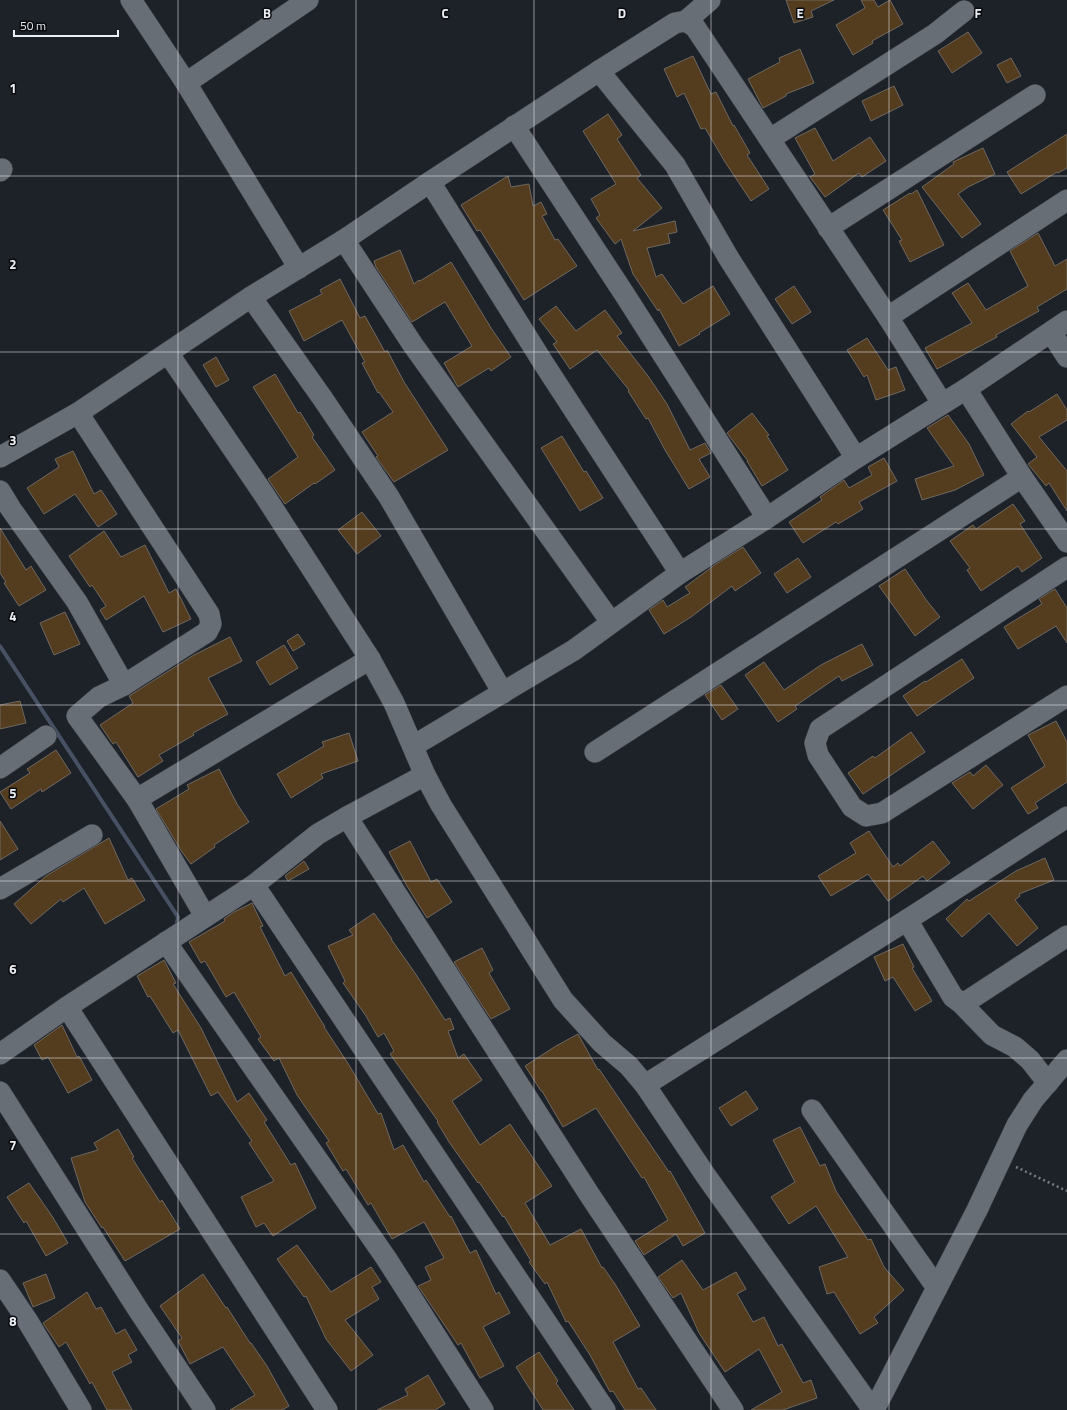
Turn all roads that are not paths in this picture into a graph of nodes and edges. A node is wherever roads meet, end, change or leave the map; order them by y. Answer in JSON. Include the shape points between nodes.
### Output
{"nodes":[{"id":1,"x":130,"y":0,"type":"edge"},
{"id":2,"x":308,"y":0,"type":"edge"},
{"id":3,"x":710,"y":0,"type":"edge"},
{"id":4,"x":964,"y":12,"type":"dead end"},
{"id":5,"x":686,"y":21,"type":"junction"},
{"id":6,"x":599,"y":71,"type":"junction"},
{"id":7,"x":186,"y":83,"type":"junction"},
{"id":8,"x":1035,"y":95,"type":"dead end"},
{"id":9,"x":514,"y":126,"type":"junction"},
{"id":10,"x":770,"y":139,"type":"junction"},
{"id":11,"x":430,"y":182,"type":"junction"},
{"id":12,"x":1067,"y":200,"type":"edge"},
{"id":13,"x":828,"y":228,"type":"junction"},
{"id":14,"x":344,"y":240,"type":"junction"},
{"id":15,"x":299,"y":268,"type":"junction"},
{"id":16,"x":251,"y":297,"type":"junction"},
{"id":17,"x":888,"y":317,"type":"junction"},
{"id":18,"x":1059,"y":327,"type":"edge"},
{"id":19,"x":168,"y":353,"type":"junction"},
{"id":20,"x":1067,"y":357,"type":"edge"},
{"id":21,"x":966,"y":389,"type":"junction"},
{"id":22,"x":942,"y":403,"type":"junction"},
{"id":23,"x":78,"y":413,"type":"junction"},
{"id":24,"x":0,"y":457,"type":"edge"},
{"id":25,"x":856,"y":458,"type":"junction"},
{"id":26,"x":1022,"y":477,"type":"junction"},
{"id":27,"x":0,"y":491,"type":"edge"},
{"id":28,"x":5,"y":513,"type":"edge"},
{"id":29,"x":767,"y":518,"type":"junction"},
{"id":30,"x":1067,"y":542,"type":"edge"},
{"id":31,"x":1067,"y":567,"type":"edge"},
{"id":32,"x":680,"y":573,"type":"junction"},
{"id":33,"x":611,"y":622,"type":"junction"},
{"id":34,"x":370,"y":659,"type":"junction"},
{"id":35,"x":124,"y":685,"type":"junction"},
{"id":36,"x":503,"y":693,"type":"junction"},
{"id":37,"x":1067,"y":696,"type":"edge"},
{"id":38,"x":46,"y":736,"type":"dead end"},
{"id":39,"x":413,"y":746,"type":"junction"},
{"id":40,"x":595,"y":752,"type":"dead end"},
{"id":41,"x":0,"y":768,"type":"edge"},
{"id":42,"x":425,"y":774,"type":"junction"},
{"id":43,"x":137,"y":799,"type":"junction"},
{"id":44,"x":346,"y":817,"type":"junction"},
{"id":45,"x":1067,"y":817,"type":"edge"},
{"id":46,"x":92,"y":835,"type":"dead end"},
{"id":47,"x":254,"y":885,"type":"junction"},
{"id":48,"x":0,"y":889,"type":"edge"},
{"id":49,"x":205,"y":916,"type":"junction"},
{"id":50,"x":907,"y":920,"type":"junction"},
{"id":51,"x":1067,"y":936,"type":"edge"},
{"id":52,"x":166,"y":942,"type":"junction"},
{"id":53,"x":961,"y":1003,"type":"junction"},
{"id":54,"x":67,"y":1007,"type":"junction"},
{"id":55,"x":0,"y":1054,"type":"edge"},
{"id":56,"x":1067,"y":1060,"type":"edge"},
{"id":57,"x":1048,"y":1083,"type":"junction"},
{"id":58,"x":645,"y":1085,"type":"junction"},
{"id":59,"x":0,"y":1092,"type":"edge"},
{"id":60,"x":812,"y":1110,"type":"dead end"},
{"id":61,"x":0,"y":1280,"type":"edge"},
{"id":62,"x":937,"y":1288,"type":"junction"},
{"id":63,"x":81,"y":1410,"type":"edge"},
{"id":64,"x":205,"y":1410,"type":"edge"},
{"id":65,"x":327,"y":1410,"type":"edge"},
{"id":66,"x":483,"y":1410,"type":"edge"},
{"id":67,"x":606,"y":1410,"type":"edge"},
{"id":68,"x":733,"y":1410,"type":"edge"},
{"id":69,"x":874,"y":1410,"type":"edge"}],
"edges":[{"from":1,"to":7,"type":"street"},
{"from":2,"to":7,"type":"street"},
{"from":3,"to":5,"type":"street"},
{"from":4,"to":10,"type":"street","via":[[935,34]]},
{"from":5,"to":6,"type":"street","via":[[674,23]]},
{"from":5,"to":10,"type":"street","via":[[695,27]]},
{"from":6,"to":9,"type":"street"},
{"from":6,"to":25,"type":"street","via":[[675,165],[728,257]]},
{"from":7,"to":15,"type":"street"},
{"from":8,"to":13,"type":"street"},
{"from":9,"to":11,"type":"street"},
{"from":9,"to":29,"type":"street"},
{"from":10,"to":13,"type":"street"},
{"from":11,"to":14,"type":"street"},
{"from":11,"to":32,"type":"street"},
{"from":12,"to":17,"type":"street"},
{"from":13,"to":17,"type":"street"},
{"from":14,"to":15,"type":"street"},
{"from":14,"to":33,"type":"street","via":[[413,345]]},
{"from":15,"to":16,"type":"street"},
{"from":16,"to":19,"type":"street"},
{"from":16,"to":36,"type":"street","via":[[389,497]]},
{"from":17,"to":22,"type":"street"},
{"from":18,"to":20,"type":"street"},
{"from":18,"to":21,"type":"street"},
{"from":19,"to":23,"type":"street"},
{"from":19,"to":34,"type":"street","via":[[265,496]]},
{"from":21,"to":22,"type":"street"},
{"from":21,"to":26,"type":"street"},
{"from":22,"to":25,"type":"street"},
{"from":23,"to":24,"type":"street"},
{"from":23,"to":35,"type":"street","via":[[210,614],[212,624],[207,632]]},
{"from":25,"to":29,"type":"street"},
{"from":26,"to":30,"type":"street"},
{"from":26,"to":40,"type":"street"},
{"from":27,"to":28,"type":"street"},
{"from":28,"to":35,"type":"street","via":[[77,602]]},
{"from":29,"to":32,"type":"street"},
{"from":31,"to":37,"type":"street","via":[[820,729],[815,743],[818,755],[852,807],[866,816],[882,813]]},
{"from":32,"to":33,"type":"street"},
{"from":33,"to":36,"type":"street","via":[[574,650]]},
{"from":34,"to":39,"type":"street","via":[[394,702]]},
{"from":34,"to":43,"type":"street"},
{"from":35,"to":43,"type":"street","via":[[98,697],[77,716]]},
{"from":36,"to":39,"type":"street"},
{"from":38,"to":41,"type":"street"},
{"from":39,"to":42,"type":"street"},
{"from":42,"to":44,"type":"street"},
{"from":42,"to":58,"type":"street","via":[[441,805],[563,1000],[602,1044],[629,1066]]},
{"from":43,"to":49,"type":"street"},
{"from":44,"to":47,"type":"street","via":[[318,834]]},
{"from":44,"to":68,"type":"street","via":[[581,1181]]},
{"from":45,"to":50,"type":"street"},
{"from":46,"to":48,"type":"street"},
{"from":47,"to":49,"type":"street"},
{"from":47,"to":67,"type":"street"},
{"from":49,"to":52,"type":"street"},
{"from":50,"to":53,"type":"street","via":[[953,997]]},
{"from":50,"to":58,"type":"street"},
{"from":51,"to":53,"type":"street"},
{"from":52,"to":54,"type":"street"},
{"from":52,"to":66,"type":"street","via":[[386,1258]]},
{"from":53,"to":57,"type":"street","via":[[992,1035],[1015,1047],[1030,1060]]},
{"from":54,"to":55,"type":"street"},
{"from":54,"to":65,"type":"street"},
{"from":56,"to":57,"type":"street"},
{"from":57,"to":62,"type":"street","via":[[1017,1125]]},
{"from":58,"to":69,"type":"street","via":[[706,1176]]},
{"from":59,"to":64,"type":"street"},
{"from":60,"to":62,"type":"street"},
{"from":61,"to":63,"type":"street"},
{"from":62,"to":69,"type":"street"}]}
